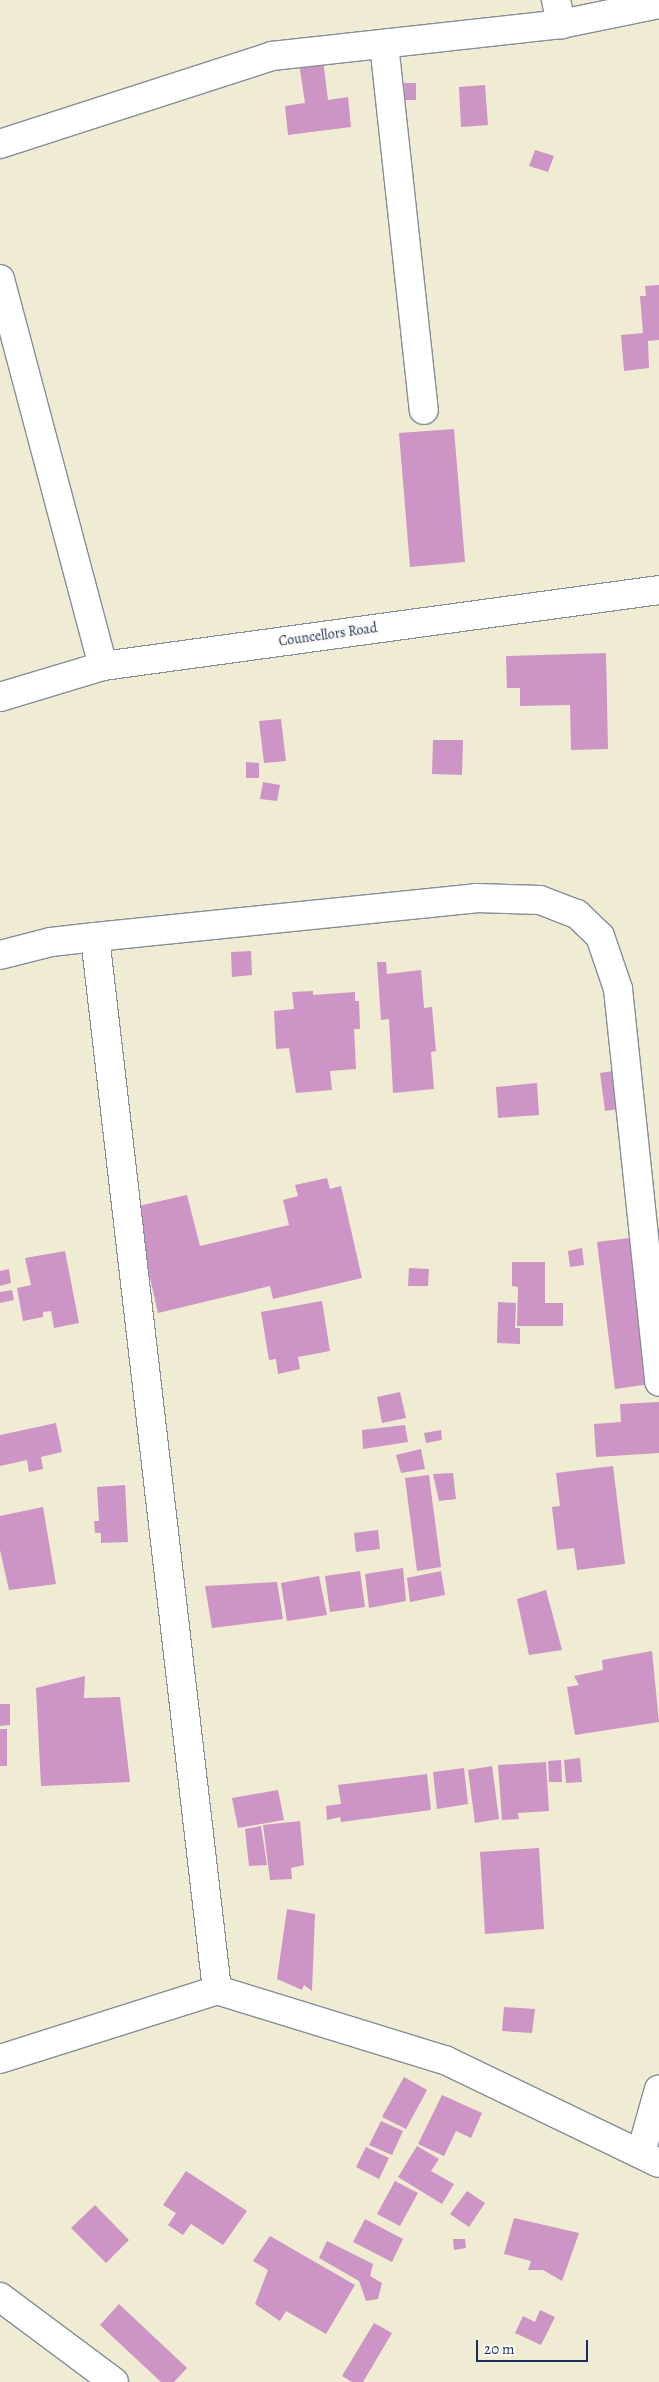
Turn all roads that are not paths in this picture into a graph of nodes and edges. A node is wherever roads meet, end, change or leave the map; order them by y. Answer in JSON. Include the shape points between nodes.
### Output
{"nodes":[{"id":1,"x":659,"y":4,"type":"edge"},
{"id":2,"x":559,"y":12,"type":"edge"},
{"id":3,"x":384,"y":44,"type":"junction"},
{"id":4,"x":0,"y":144,"type":"edge"},
{"id":5,"x":0,"y":279,"type":"edge"},
{"id":6,"x":424,"y":410,"type":"dead end"},
{"id":7,"x":659,"y":590,"type":"edge"},
{"id":8,"x":103,"y":666,"type":"junction"},
{"id":9,"x":0,"y":697,"type":"edge"},
{"id":10,"x":95,"y":937,"type":"junction"},
{"id":11,"x":0,"y":955,"type":"edge"},
{"id":12,"x":659,"y":1382,"type":"edge"},
{"id":13,"x":217,"y":1990,"type":"junction"},
{"id":14,"x":0,"y":2059,"type":"edge"},
{"id":15,"x":659,"y":2089,"type":"edge"},
{"id":16,"x":650,"y":2158,"type":"edge"},
{"id":17,"x":0,"y":2297,"type":"edge"},
{"id":18,"x":114,"y":2382,"type":"edge"}],
"edges":[{"from":1,"to":2,"type":"street"},
{"from":2,"to":3,"type":"street"},
{"from":3,"to":4,"type":"street","via":[[272,56]]},
{"from":3,"to":6,"type":"street"},
{"from":5,"to":8,"type":"street"},
{"from":7,"to":8,"type":"street","name":"Councellors Road"},
{"from":8,"to":9,"type":"street","name":"Councellors Road"},
{"from":10,"to":11,"type":"street","via":[[51,942]]},
{"from":10,"to":12,"type":"street","via":[[476,898],[540,900],[577,914],[600,936],[618,989]]},
{"from":10,"to":13,"type":"street"},
{"from":13,"to":14,"type":"street"},
{"from":13,"to":16,"type":"street","via":[[445,2060]]},
{"from":15,"to":16,"type":"street"},
{"from":17,"to":18,"type":"street"}]}
